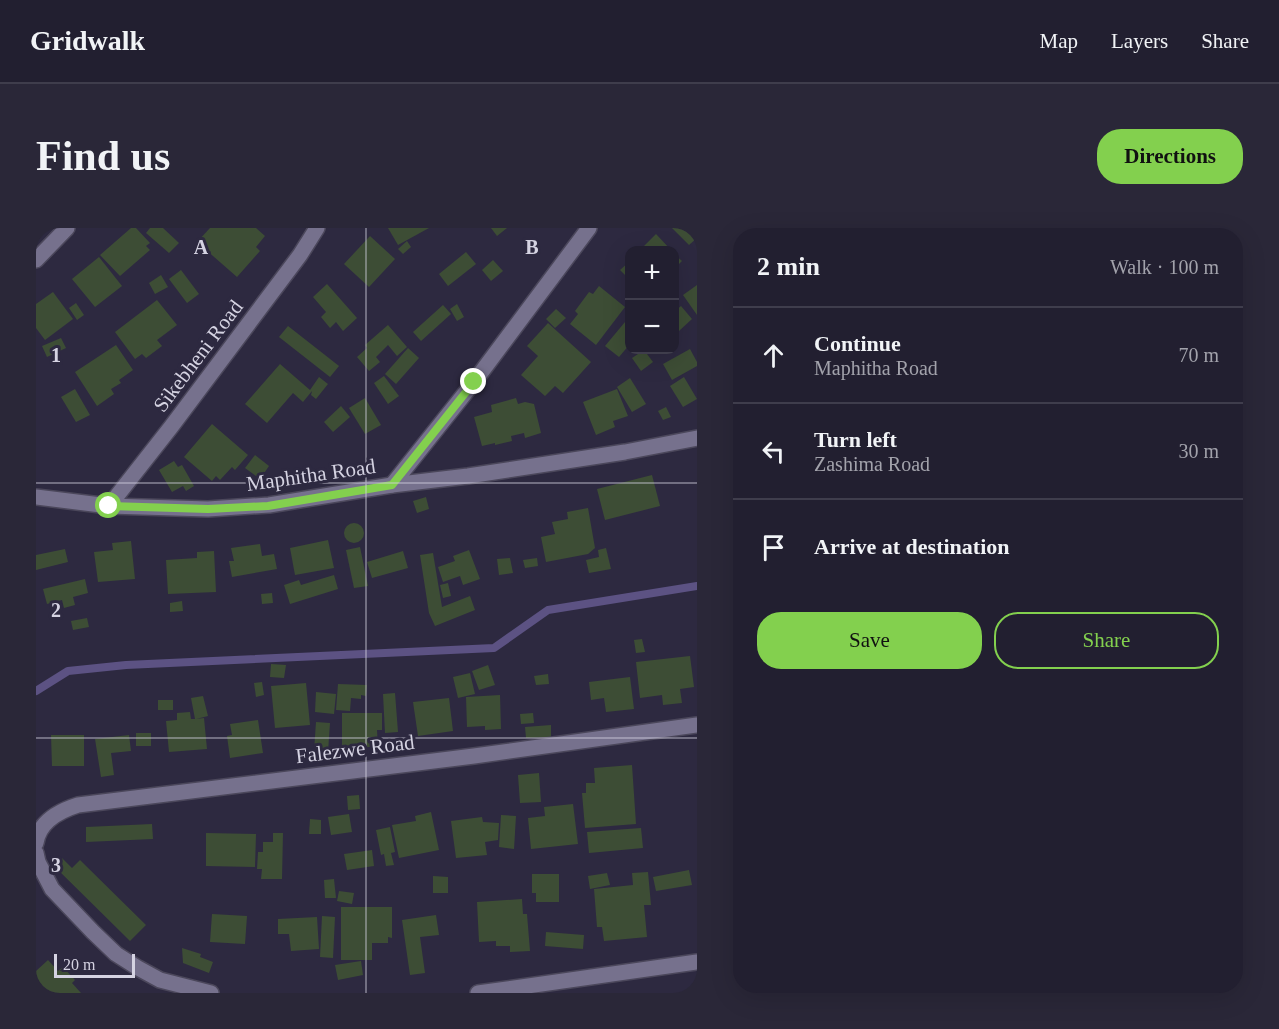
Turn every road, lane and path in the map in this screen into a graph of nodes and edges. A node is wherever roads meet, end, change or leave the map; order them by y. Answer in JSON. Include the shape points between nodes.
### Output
{"nodes":[{"id":1,"x":67,"y":228,"type":"edge"},
{"id":2,"x":317,"y":228,"type":"edge"},
{"id":3,"x":589,"y":228,"type":"edge"},
{"id":4,"x":36,"y":260,"type":"edge"},
{"id":5,"x":697,"y":438,"type":"edge"},
{"id":6,"x":392,"y":485,"type":"junction"},
{"id":7,"x":36,"y":497,"type":"edge"},
{"id":8,"x":109,"y":506,"type":"junction"},
{"id":9,"x":697,"y":725,"type":"edge"},
{"id":10,"x":36,"y":843,"type":"edge"},
{"id":11,"x":36,"y":853,"type":"edge"},
{"id":12,"x":697,"y":962,"type":"edge"},
{"id":13,"x":211,"y":993,"type":"edge"},
{"id":14,"x":478,"y":993,"type":"edge"}],
"edges":[{"from":1,"to":4,"type":"street"},
{"from":2,"to":8,"type":"street","name":"Sikebheni Road"},
{"from":3,"to":6,"type":"street"},
{"from":5,"to":6,"type":"street","name":"Maphitha Road","via":[[479,475]]},
{"from":6,"to":8,"type":"street","name":"Maphitha Road","via":[[268,506]]},
{"from":7,"to":8,"type":"street","name":"Maphitha Road"},
{"from":9,"to":10,"type":"street","name":"Falezwe Road","via":[[78,805],[53,816]]},
{"from":11,"to":13,"type":"street","via":[[52,889],[116,954],[160,980]]},
{"from":12,"to":14,"type":"street"}]}
